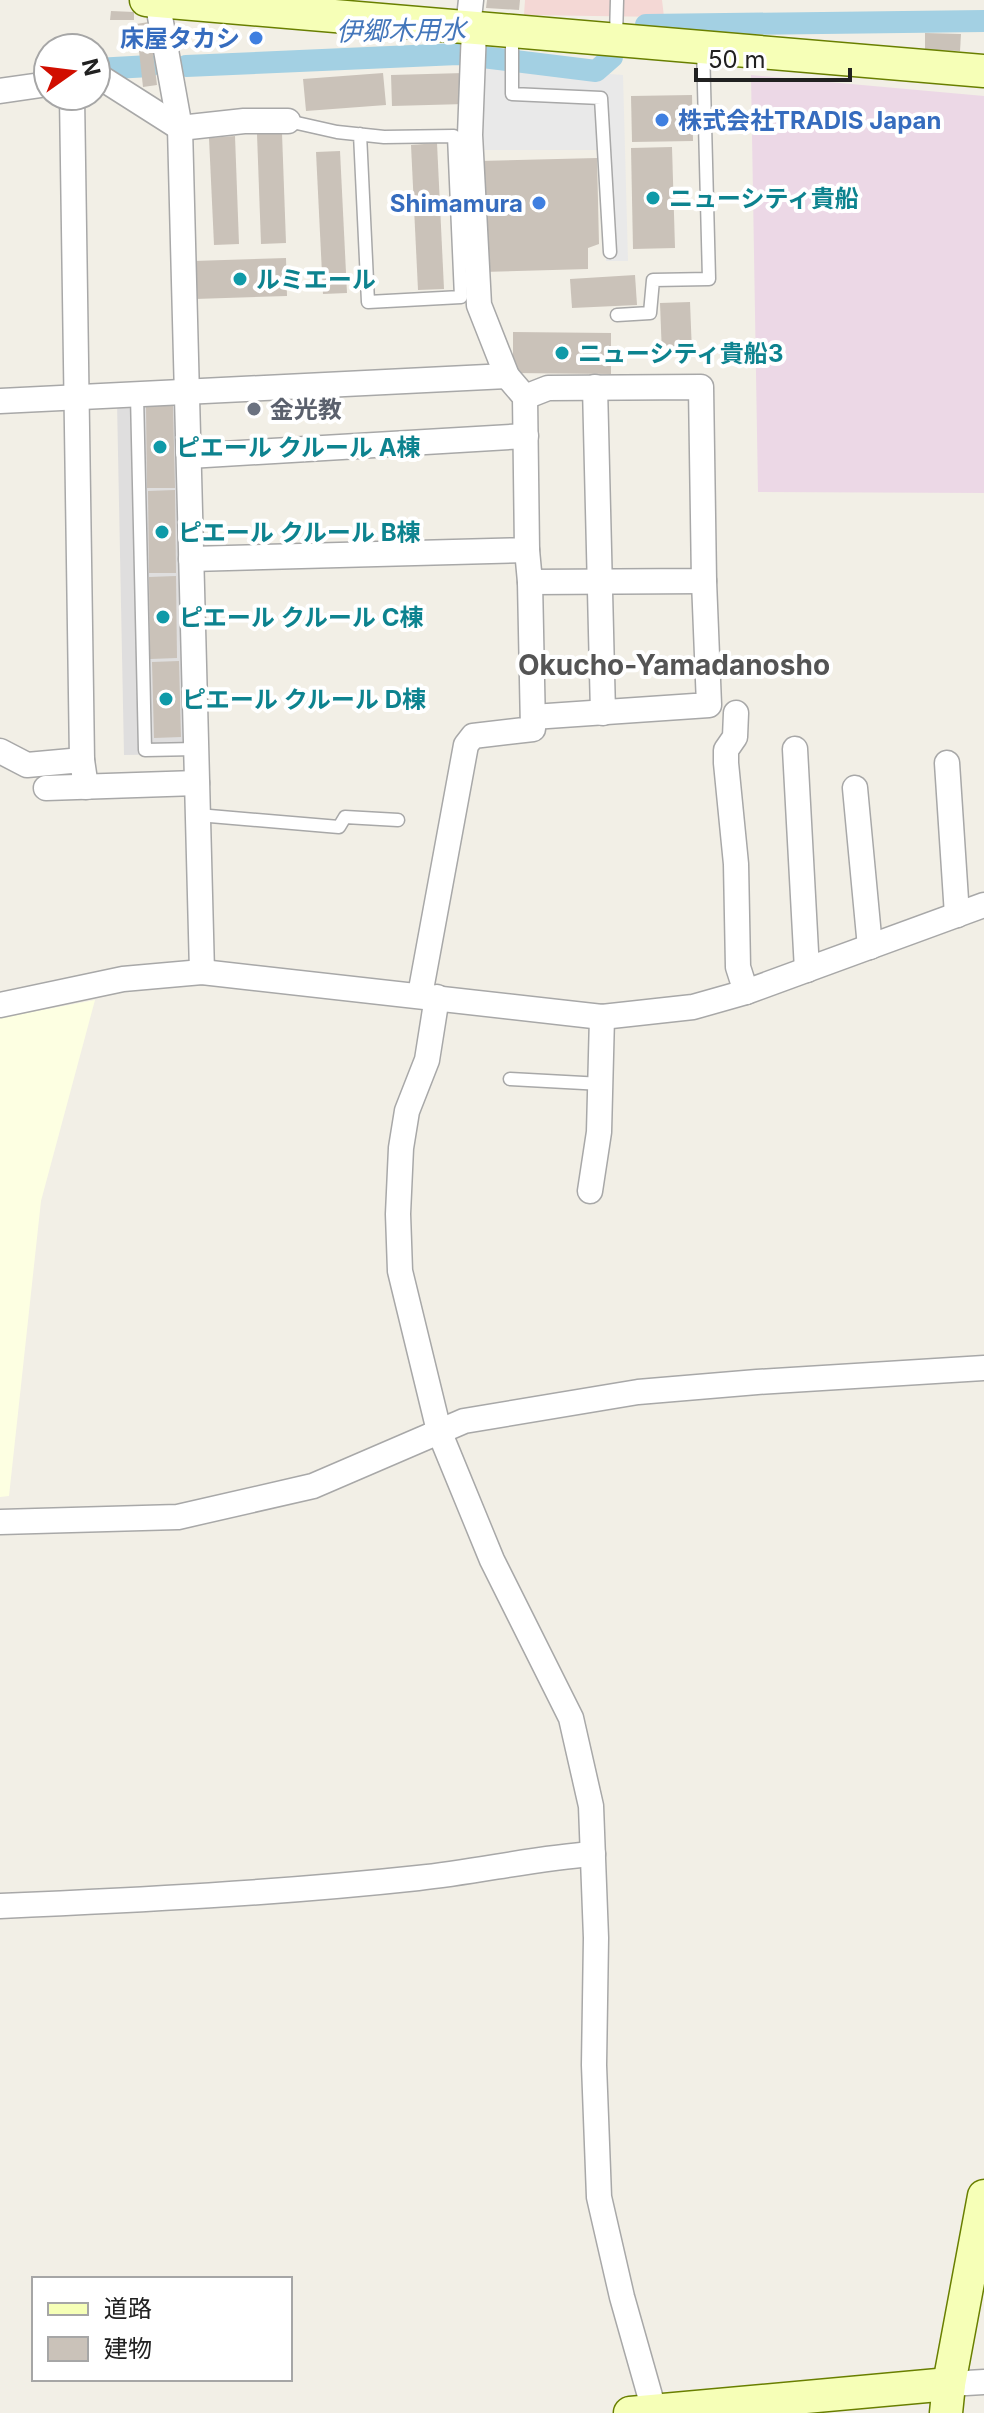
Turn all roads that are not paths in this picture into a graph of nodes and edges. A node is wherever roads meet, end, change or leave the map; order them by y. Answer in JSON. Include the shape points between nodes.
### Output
{"nodes":[{"id":1,"x":146,"y":0,"type":"edge"},
{"id":2,"x":157,"y":0,"type":"edge"},
{"id":3,"x":617,"y":0,"type":"edge"},
{"id":4,"x":471,"y":19,"type":"edge"},
{"id":5,"x":616,"y":40,"type":"junction"},
{"id":6,"x":512,"y":41,"type":"junction"},
{"id":7,"x":703,"y":47,"type":"junction"},
{"id":8,"x":984,"y":71,"type":"edge"},
{"id":9,"x":112,"y":85,"type":"edge"},
{"id":10,"x":32,"y":86,"type":"edge"},
{"id":11,"x":0,"y":91,"type":"edge"},
{"id":12,"x":72,"y":112,"type":"edge"},
{"id":13,"x":288,"y":121,"type":"joint"},
{"id":14,"x":180,"y":128,"type":"junction"},
{"id":15,"x":360,"y":134,"type":"junction"},
{"id":16,"x":610,"y":252,"type":"dead end"},
{"id":17,"x":617,"y":315,"type":"dead end"},
{"id":18,"x":507,"y":376,"type":"junction"},
{"id":19,"x":595,"y":387,"type":"junction"},
{"id":20,"x":186,"y":393,"type":"junction"},
{"id":21,"x":137,"y":395,"type":"junction"},
{"id":22,"x":525,"y":397,"type":"junction"},
{"id":23,"x":76,"y":398,"type":"junction"},
{"id":24,"x":0,"y":401,"type":"edge"},
{"id":25,"x":526,"y":436,"type":"junction"},
{"id":26,"x":189,"y":456,"type":"junction"},
{"id":27,"x":527,"y":550,"type":"junction"},
{"id":28,"x":191,"y":559,"type":"junction"},
{"id":29,"x":704,"y":581,"type":"junction"},
{"id":30,"x":530,"y":582,"type":"junction"},
{"id":31,"x":600,"y":582,"type":"junction"},
{"id":32,"x":603,"y":713,"type":"junction"},
{"id":33,"x":736,"y":713,"type":"dead end"},
{"id":34,"x":533,"y":717,"type":"junction"},
{"id":35,"x":196,"y":749,"type":"junction"},
{"id":36,"x":795,"y":749,"type":"dead end"},
{"id":37,"x":0,"y":751,"type":"edge"},
{"id":38,"x":82,"y":760,"type":"junction"},
{"id":39,"x":947,"y":763,"type":"dead end"},
{"id":40,"x":197,"y":783,"type":"junction"},
{"id":41,"x":86,"y":787,"type":"junction"},
{"id":42,"x":46,"y":788,"type":"dead end"},
{"id":43,"x":855,"y":788,"type":"dead end"},
{"id":44,"x":198,"y":815,"type":"junction"},
{"id":45,"x":398,"y":820,"type":"dead end"},
{"id":46,"x":984,"y":905,"type":"edge"},
{"id":47,"x":957,"y":915,"type":"junction"},
{"id":48,"x":870,"y":947,"type":"junction"},
{"id":49,"x":807,"y":970,"type":"junction"},
{"id":50,"x":202,"y":972,"type":"junction"},
{"id":51,"x":746,"y":992,"type":"junction"},
{"id":52,"x":428,"y":996,"type":"junction"},
{"id":53,"x":0,"y":1005,"type":"edge"},
{"id":54,"x":602,"y":1017,"type":"junction"},
{"id":55,"x":510,"y":1079,"type":"dead end"},
{"id":56,"x":602,"y":1084,"type":"junction"},
{"id":57,"x":590,"y":1191,"type":"dead end"},
{"id":58,"x":984,"y":1368,"type":"edge"},
{"id":59,"x":439,"y":1431,"type":"junction"},
{"id":60,"x":0,"y":1522,"type":"edge"},
{"id":61,"x":593,"y":1854,"type":"junction"},
{"id":62,"x":0,"y":1906,"type":"edge"},
{"id":63,"x":984,"y":2196,"type":"edge"},
{"id":64,"x":984,"y":2382,"type":"edge"},
{"id":65,"x":948,"y":2399,"type":"edge"},
{"id":66,"x":642,"y":2412,"type":"edge"}],
"edges":[{"from":1,"to":2,"type":"main road"},
{"from":2,"to":4,"type":"main road"},
{"from":2,"to":14,"type":"street"},
{"from":3,"to":5,"type":"lane"},
{"from":4,"to":6,"type":"main road"},
{"from":4,"to":18,"type":"street","via":[[470,135],[479,305]]},
{"from":5,"to":6,"type":"main road"},
{"from":5,"to":7,"type":"main road"},
{"from":6,"to":16,"type":"lane","via":[[512,94],[601,98]]},
{"from":7,"to":8,"type":"main road"},
{"from":7,"to":17,"type":"lane","via":[[709,279],[653,280],[650,313]]},
{"from":9,"to":14,"type":"street"},
{"from":10,"to":11,"type":"street"},
{"from":12,"to":23,"type":"street"},
{"from":13,"to":14,"type":"street"},
{"from":13,"to":15,"type":"lane"},
{"from":14,"to":20,"type":"street"},
{"from":15,"to":15,"type":"lane","via":[[454,136],[461,297],[368,302]]},
{"from":18,"to":20,"type":"street"},
{"from":18,"to":22,"type":"street"},
{"from":19,"to":22,"type":"street","via":[[548,388]]},
{"from":19,"to":29,"type":"street","via":[[701,387]]},
{"from":19,"to":31,"type":"street"},
{"from":20,"to":21,"type":"street"},
{"from":20,"to":26,"type":"street"},
{"from":21,"to":23,"type":"street"},
{"from":21,"to":35,"type":"lane","via":[[145,750]]},
{"from":22,"to":25,"type":"street"},
{"from":23,"to":24,"type":"street"},
{"from":23,"to":38,"type":"street"},
{"from":25,"to":26,"type":"street"},
{"from":25,"to":27,"type":"street"},
{"from":26,"to":28,"type":"street"},
{"from":27,"to":28,"type":"street"},
{"from":27,"to":30,"type":"street"},
{"from":28,"to":35,"type":"street"},
{"from":29,"to":31,"type":"street"},
{"from":29,"to":32,"type":"street","via":[[709,705]]},
{"from":30,"to":31,"type":"street"},
{"from":30,"to":34,"type":"street"},
{"from":31,"to":32,"type":"street"},
{"from":32,"to":34,"type":"street"},
{"from":33,"to":51,"type":"street","via":[[726,763],[736,864],[738,967]]},
{"from":34,"to":52,"type":"street","via":[[533,729],[473,736],[466,745]]},
{"from":35,"to":40,"type":"street"},
{"from":36,"to":49,"type":"street"},
{"from":37,"to":38,"type":"street","via":[[27,765]]},
{"from":38,"to":41,"type":"street"},
{"from":39,"to":47,"type":"street"},
{"from":40,"to":41,"type":"street"},
{"from":40,"to":44,"type":"street"},
{"from":41,"to":42,"type":"street"},
{"from":43,"to":48,"type":"street"},
{"from":44,"to":45,"type":"lane","via":[[339,827],[345,817]]},
{"from":44,"to":50,"type":"street"},
{"from":46,"to":47,"type":"street"},
{"from":47,"to":48,"type":"street"},
{"from":48,"to":49,"type":"street"},
{"from":49,"to":51,"type":"street"},
{"from":50,"to":52,"type":"street"},
{"from":50,"to":53,"type":"street","via":[[123,979]]},
{"from":51,"to":54,"type":"street","via":[[693,1007]]},
{"from":52,"to":54,"type":"street"},
{"from":52,"to":59,"type":"street","via":[[427,1060],[407,1111],[398,1214],[400,1271]]},
{"from":54,"to":56,"type":"street"},
{"from":55,"to":56,"type":"lane"},
{"from":56,"to":57,"type":"street"},
{"from":58,"to":59,"type":"street","via":[[638,1392],[464,1421]]},
{"from":59,"to":60,"type":"street","via":[[313,1486],[178,1517]]},
{"from":59,"to":61,"type":"street","via":[[492,1560],[571,1718],[591,1806]]},
{"from":61,"to":62,"type":"street","via":[[365,1884]]},
{"from":61,"to":66,"type":"street","via":[[599,2197]]},
{"from":63,"to":65,"type":"main road"},
{"from":64,"to":65,"type":"street"},
{"from":65,"to":66,"type":"main road"}]}
